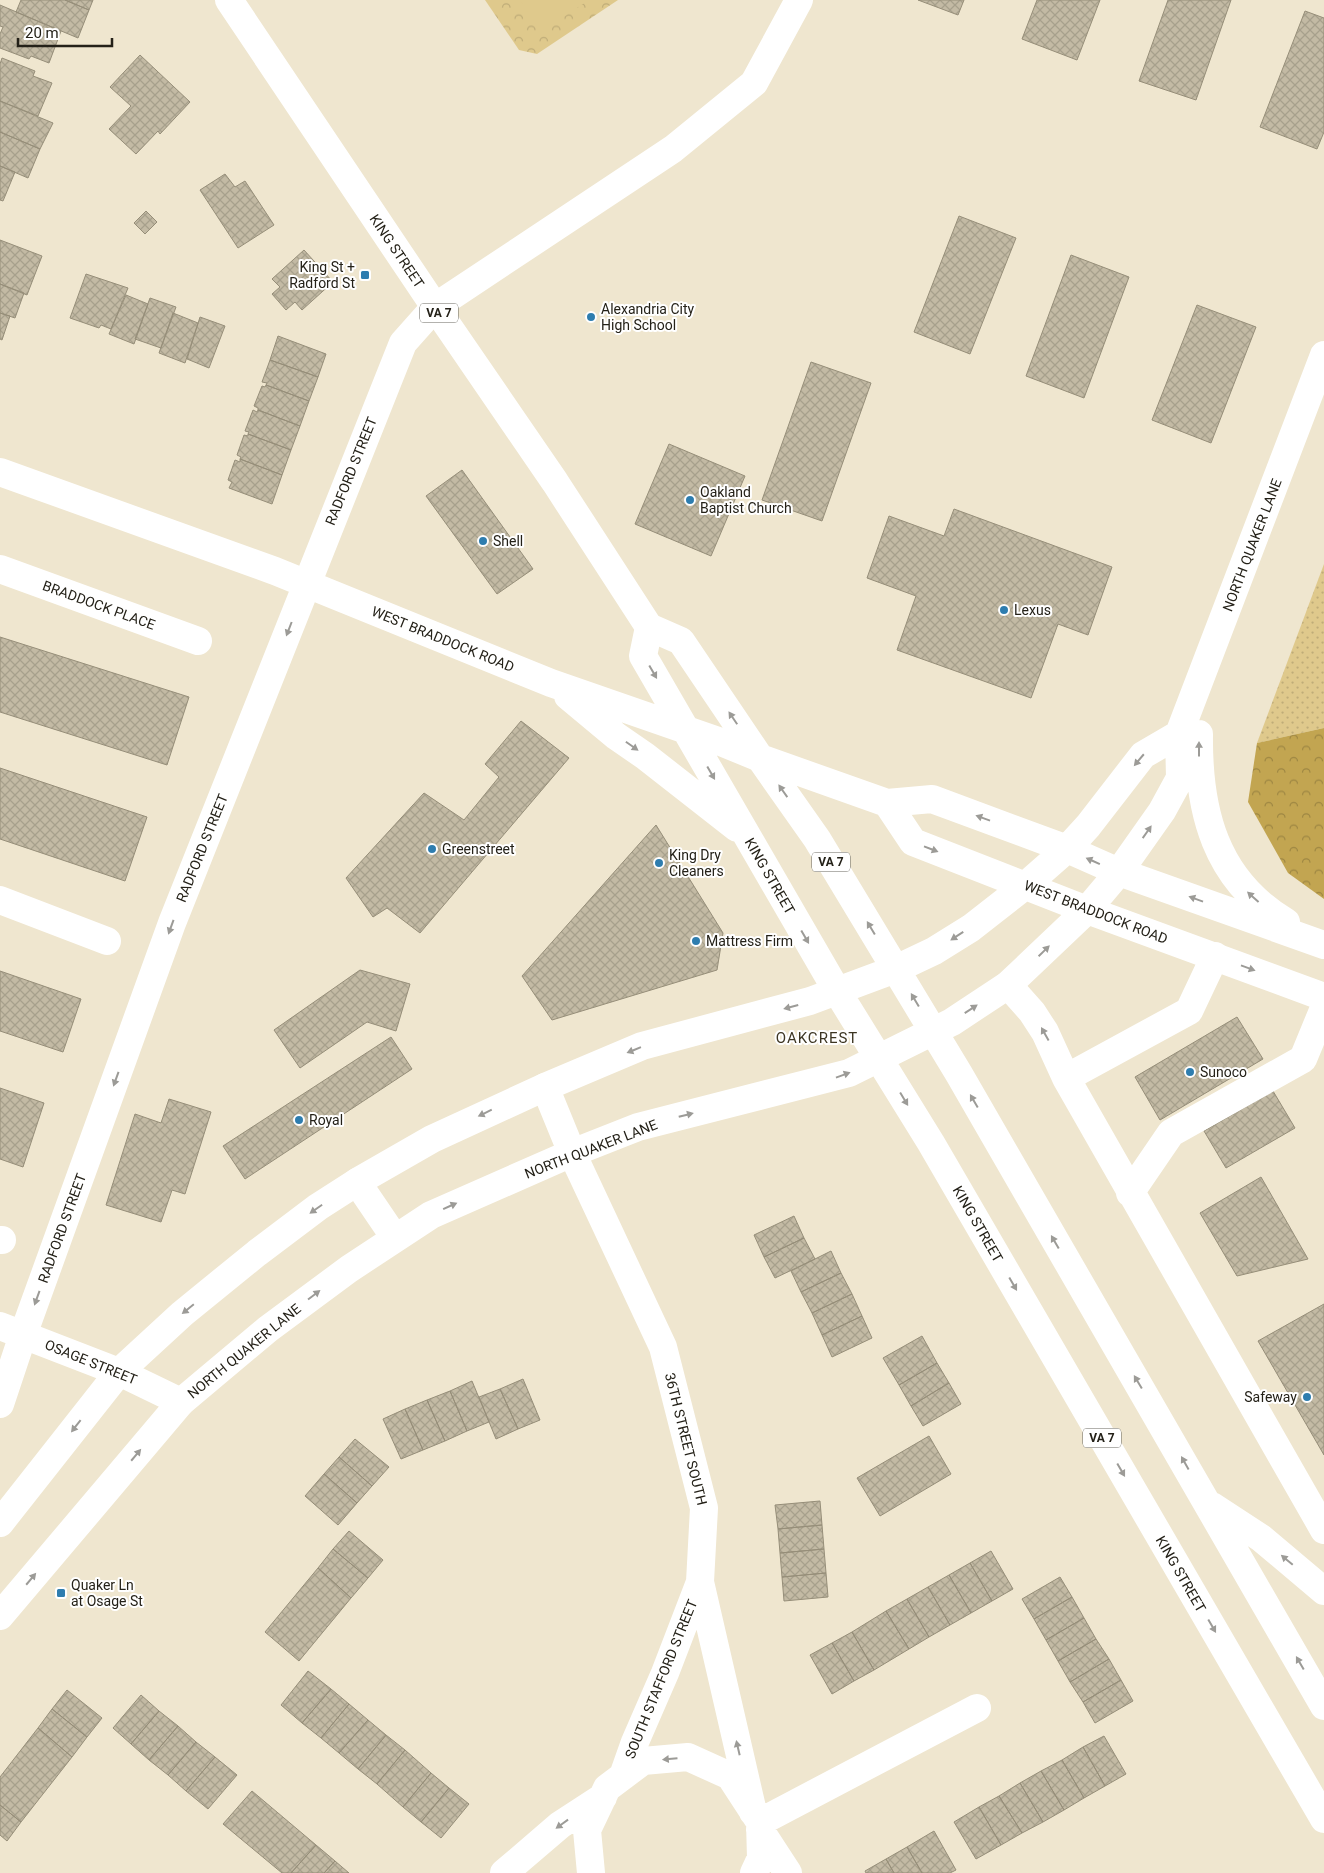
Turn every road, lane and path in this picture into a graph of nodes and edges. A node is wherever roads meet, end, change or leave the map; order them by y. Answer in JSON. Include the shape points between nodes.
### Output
{"nodes":[{"id":1,"x":229,"y":0,"type":"edge"},
{"id":2,"x":799,"y":0,"type":"edge"},
{"id":3,"x":435,"y":307,"type":"junction"},
{"id":4,"x":1324,"y":356,"type":"edge"},
{"id":5,"x":0,"y":472,"type":"edge"},
{"id":6,"x":0,"y":569,"type":"edge"},
{"id":7,"x":306,"y":583,"type":"junction"},
{"id":8,"x":648,"y":627,"type":"junction"},
{"id":9,"x":198,"y":641,"type":"dead end"},
{"id":10,"x":1201,"y":677,"type":"junction"},
{"id":11,"x":551,"y":683,"type":"junction"},
{"id":12,"x":686,"y":731,"type":"junction"},
{"id":13,"x":1179,"y":734,"type":"junction"},
{"id":14,"x":760,"y":758,"type":"junction"},
{"id":15,"x":887,"y":803,"type":"junction"},
{"id":16,"x":746,"y":834,"type":"junction"},
{"id":17,"x":1067,"y":849,"type":"junction"},
{"id":18,"x":1119,"y":872,"type":"junction"},
{"id":19,"x":1026,"y":885,"type":"junction"},
{"id":20,"x":0,"y":900,"type":"edge"},
{"id":21,"x":1087,"y":910,"type":"junction"},
{"id":22,"x":107,"y":941,"type":"dead end"},
{"id":23,"x":1324,"y":943,"type":"edge"},
{"id":24,"x":1216,"y":956,"type":"junction"},
{"id":25,"x":896,"y":970,"type":"junction"},
{"id":26,"x":1008,"y":984,"type":"junction"},
{"id":27,"x":837,"y":991,"type":"junction"},
{"id":28,"x":1324,"y":997,"type":"edge"},
{"id":29,"x":1324,"y":1008,"type":"edge"},
{"id":30,"x":934,"y":1031,"type":"junction"},
{"id":31,"x":879,"y":1058,"type":"junction"},
{"id":32,"x":1066,"y":1078,"type":"junction"},
{"id":33,"x":545,"y":1087,"type":"junction"},
{"id":34,"x":572,"y":1153,"type":"junction"},
{"id":35,"x":357,"y":1182,"type":"junction"},
{"id":36,"x":1130,"y":1193,"type":"junction"},
{"id":37,"x":395,"y":1238,"type":"junction"},
{"id":38,"x":12,"y":1330,"type":"edge"},
{"id":39,"x":119,"y":1372,"type":"junction"},
{"id":40,"x":181,"y":1402,"type":"junction"},
{"id":41,"x":0,"y":1404,"type":"edge"},
{"id":42,"x":1206,"y":1502,"type":"junction"},
{"id":43,"x":0,"y":1523,"type":"edge"},
{"id":44,"x":1324,"y":1530,"type":"edge"},
{"id":45,"x":700,"y":1582,"type":"junction"},
{"id":46,"x":1324,"y":1591,"type":"edge"},
{"id":47,"x":0,"y":1616,"type":"edge"},
{"id":48,"x":1324,"y":1706,"type":"edge"},
{"id":49,"x":978,"y":1708,"type":"dead end"},
{"id":50,"x":622,"y":1776,"type":"junction"},
{"id":51,"x":603,"y":1797,"type":"junction"},
{"id":52,"x":1324,"y":1819,"type":"edge"},
{"id":53,"x":758,"y":1821,"type":"junction"},
{"id":54,"x":504,"y":1873,"type":"edge"},
{"id":55,"x":591,"y":1873,"type":"edge"},
{"id":56,"x":754,"y":1873,"type":"edge"},
{"id":57,"x":788,"y":1873,"type":"edge"}],
"edges":[{"from":1,"to":3,"type":"main road","name":"KING STREET","number":"VA 7"},
{"from":2,"to":3,"type":"main road","name":"RADFORD STREET","via":[[754,83],[673,149]]},
{"from":3,"to":7,"type":"main road","name":"RADFORD STREET","via":[[403,344]]},
{"from":3,"to":8,"type":"main road","name":"KING STREET","number":"VA 7","via":[[555,482]]},
{"from":4,"to":10,"type":"main road","name":"NORTH QUAKER LANE"},
{"from":5,"to":7,"type":"main road","name":"WEST BRADDOCK ROAD"},
{"from":6,"to":9,"type":"main road","name":"BRADDOCK PLACE"},
{"from":7,"to":11,"type":"main road","name":"WEST BRADDOCK ROAD"},
{"from":7,"to":38,"type":"main road","name":"RADFORD STREET","one_way":true},
{"from":8,"to":12,"type":"main road","name":"KING STREET","number":"VA 7","one_way":true,"via":[[643,656]]},
{"from":14,"to":8,"type":"main road","number":"VA 7","one_way":true,"via":[[682,641]]},
{"from":10,"to":13,"type":"main road","name":"NORTH QUAKER LANE"},
{"from":23,"to":10,"type":"main road","one_way":true,"via":[[1271,912],[1251,896],[1237,880],[1216,844],[1208,820],[1199,767]]},
{"from":11,"to":12,"type":"main road","name":"WEST BRADDOCK ROAD"},
{"from":11,"to":16,"type":"main road","one_way":true},
{"from":12,"to":14,"type":"main road","name":"WEST BRADDOCK ROAD"},
{"from":12,"to":16,"type":"main road","name":"KING STREET","number":"VA 7","one_way":true},
{"from":13,"to":17,"type":"main road","one_way":true,"via":[[1143,755]]},
{"from":18,"to":13,"type":"main road","name":"NORTH QUAKER LANE","one_way":true,"via":[[1162,811],[1180,778]]},
{"from":14,"to":15,"type":"main road","name":"WEST BRADDOCK ROAD"},
{"from":25,"to":14,"type":"main road","number":"VA 7","one_way":true,"via":[[817,839]]},
{"from":17,"to":15,"type":"main road","name":"WEST BRADDOCK ROAD","one_way":true,"via":[[932,800]]},
{"from":15,"to":19,"type":"main road","name":"WEST BRADDOCK ROAD","one_way":true,"via":[[913,842]]},
{"from":16,"to":27,"type":"main road","name":"KING STREET","number":"VA 7","one_way":true},
{"from":18,"to":17,"type":"main road","name":"WEST BRADDOCK ROAD","one_way":true},
{"from":17,"to":19,"type":"main road"},
{"from":18,"to":21,"type":"main road","name":"NORTH QUAKER LANE"},
{"from":23,"to":18,"type":"main road","name":"WEST BRADDOCK ROAD","one_way":true},
{"from":19,"to":21,"type":"main road","name":"WEST BRADDOCK ROAD"},
{"from":19,"to":25,"type":"main road","one_way":true,"via":[[971,928]]},
{"from":20,"to":22,"type":"main road"},
{"from":21,"to":24,"type":"main road","name":"WEST BRADDOCK ROAD"},
{"from":26,"to":21,"type":"main road","name":"NORTH QUAKER LANE","one_way":true},
{"from":24,"to":28,"type":"main road","name":"WEST BRADDOCK ROAD","one_way":true},
{"from":24,"to":32,"type":"main road","via":[[1189,1011]]},
{"from":25,"to":27,"type":"main road"},
{"from":30,"to":25,"type":"main road","number":"VA 7","one_way":true},
{"from":30,"to":26,"type":"main road","name":"NORTH QUAKER LANE","one_way":true},
{"from":32,"to":26,"type":"main road","one_way":true,"via":[[1045,1032]]},
{"from":27,"to":31,"type":"main road","name":"KING STREET","number":"VA 7"},
{"from":27,"to":33,"type":"main road","one_way":true,"via":[[810,1002],[642,1046]]},
{"from":29,"to":36,"type":"main road","via":[[1303,1059],[1171,1133]]},
{"from":30,"to":31,"type":"main road","name":"NORTH QUAKER LANE"},
{"from":42,"to":30,"type":"main road","number":"VA 7","one_way":true},
{"from":34,"to":31,"type":"main road","name":"NORTH QUAKER LANE","one_way":true,"via":[[638,1127],[834,1078]]},
{"from":31,"to":52,"type":"main road","name":"KING STREET","number":"VA 7","one_way":true},
{"from":32,"to":36,"type":"main road"},
{"from":33,"to":34,"type":"main road","name":"36TH STREET SOUTH"},
{"from":33,"to":35,"type":"main road","one_way":true,"via":[[432,1139]]},
{"from":37,"to":34,"type":"main road","name":"NORTH QUAKER LANE","one_way":true,"via":[[431,1215]]},
{"from":34,"to":45,"type":"main road","name":"36TH STREET SOUTH","via":[[663,1347],[704,1508]]},
{"from":35,"to":37,"type":"main road"},
{"from":35,"to":39,"type":"main road","one_way":true,"via":[[257,1253],[182,1314]]},
{"from":36,"to":44,"type":"main road"},
{"from":40,"to":37,"type":"main road","name":"NORTH QUAKER LANE","one_way":true,"via":[[268,1329]]},
{"from":38,"to":39,"type":"main road","name":"OSAGE STREET"},
{"from":38,"to":41,"type":"main road","name":"RADFORD STREET"},
{"from":39,"to":40,"type":"main road","name":"OSAGE STREET"},
{"from":39,"to":43,"type":"main road","one_way":true},
{"from":47,"to":40,"type":"main road","name":"NORTH QUAKER LANE","one_way":true},
{"from":46,"to":42,"type":"main road","one_way":true,"via":[[1261,1538]]},
{"from":48,"to":42,"type":"main road","number":"VA 7","one_way":true},
{"from":45,"to":50,"type":"main road","name":"SOUTH STAFFORD STREET"},
{"from":53,"to":45,"type":"main road","name":"36TH STREET SOUTH","one_way":true},
{"from":49,"to":53,"type":"main road"},
{"from":50,"to":51,"type":"main road","via":[[607,1788]]},
{"from":53,"to":50,"type":"main road","one_way":true,"via":[[730,1776],[688,1757],[643,1762]]},
{"from":51,"to":54,"type":"main road","one_way":true,"via":[[560,1825]]},
{"from":51,"to":55,"type":"main road","via":[[587,1830]]},
{"from":53,"to":56,"type":"main road","via":[[761,1858]]},
{"from":53,"to":57,"type":"main road","name":"36TH STREET SOUTH"}]}
